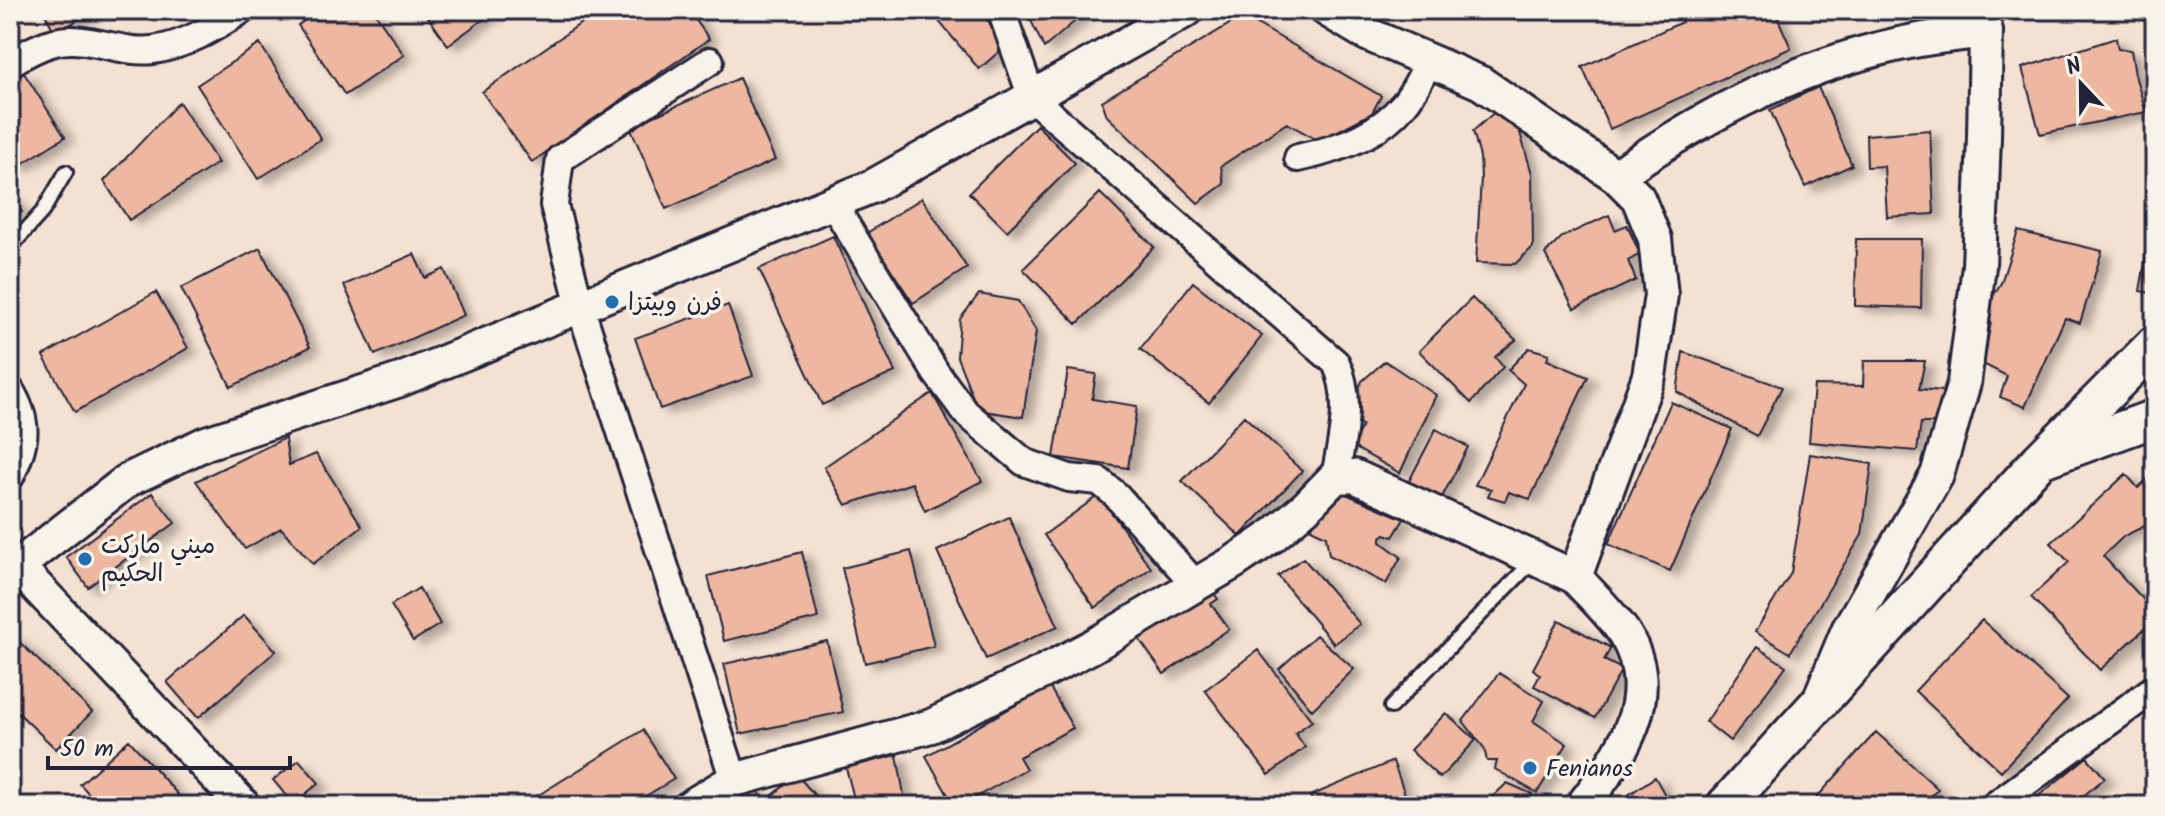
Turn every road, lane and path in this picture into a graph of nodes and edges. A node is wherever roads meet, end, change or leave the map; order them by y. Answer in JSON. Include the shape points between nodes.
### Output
{"nodes":[{"id":1,"x":242,"y":10,"type":"edge"},
{"id":2,"x":1001,"y":10,"type":"edge"},
{"id":3,"x":1187,"y":10,"type":"edge"},
{"id":4,"x":1327,"y":10,"type":"edge"},
{"id":5,"x":1982,"y":21,"type":"edge"},
{"id":6,"x":710,"y":61,"type":"dead end"},
{"id":7,"x":1429,"y":62,"type":"junction"},
{"id":8,"x":10,"y":63,"type":"edge"},
{"id":9,"x":1032,"y":98,"type":"junction"},
{"id":10,"x":1298,"y":158,"type":"dead end"},
{"id":11,"x":66,"y":172,"type":"dead end"},
{"id":12,"x":1616,"y":176,"type":"junction"},
{"id":13,"x":832,"y":202,"type":"junction"},
{"id":14,"x":10,"y":248,"type":"edge"},
{"id":15,"x":580,"y":306,"type":"junction"},
{"id":16,"x":2155,"y":344,"type":"edge"},
{"id":17,"x":10,"y":390,"type":"edge"},
{"id":18,"x":2155,"y":418,"type":"edge"},
{"id":19,"x":2039,"y":461,"type":"junction"},
{"id":20,"x":10,"y":477,"type":"edge"},
{"id":21,"x":1335,"y":477,"type":"junction"},
{"id":22,"x":1535,"y":559,"type":"junction"},
{"id":23,"x":13,"y":561,"type":"edge"},
{"id":24,"x":1575,"y":577,"type":"junction"},
{"id":25,"x":1196,"y":585,"type":"junction"},
{"id":26,"x":2155,"y":688,"type":"edge"},
{"id":27,"x":1391,"y":707,"type":"dead end"},
{"id":28,"x":1815,"y":708,"type":"junction"},
{"id":29,"x":734,"y":780,"type":"junction"},
{"id":30,"x":244,"y":806,"type":"edge"},
{"id":31,"x":691,"y":806,"type":"edge"},
{"id":32,"x":1582,"y":806,"type":"edge"},
{"id":33,"x":1725,"y":806,"type":"edge"},
{"id":34,"x":1994,"y":806,"type":"edge"}],
"edges":[{"from":1,"to":8,"type":"street","via":[[184,42],[155,50],[55,42]]},
{"from":2,"to":9,"type":"street"},
{"from":3,"to":9,"type":"street"},
{"from":4,"to":7,"type":"street"},
{"from":5,"to":12,"type":"street","via":[[1791,77],[1671,137]]},
{"from":5,"to":28,"type":"street","via":[[1979,266],[1964,383],[1937,475],[1848,630]]},
{"from":6,"to":15,"type":"street","via":[[560,159],[554,205]]},
{"from":7,"to":10,"type":"street","via":[[1403,105],[1370,133]]},
{"from":7,"to":12,"type":"street","via":[[1481,83]]},
{"from":9,"to":13,"type":"street","via":[[873,186]]},
{"from":9,"to":21,"type":"street","via":[[1336,363],[1345,382],[1345,421]]},
{"from":11,"to":14,"type":"lane","via":[[43,211]]},
{"from":12,"to":24,"type":"street","via":[[1638,198],[1655,239],[1661,295],[1649,376]]},
{"from":13,"to":15,"type":"street"},
{"from":13,"to":25,"type":"street","via":[[966,413],[1024,462],[1069,478],[1099,481]]},
{"from":15,"to":23,"type":"street","via":[[400,380],[206,443],[128,480]]},
{"from":15,"to":29,"type":"street"},
{"from":16,"to":19,"type":"main road"},
{"from":17,"to":20,"type":"street","via":[[25,433]]},
{"from":18,"to":19,"type":"main road"},
{"from":19,"to":28,"type":"main road"},
{"from":21,"to":22,"type":"street","via":[[1354,476]]},
{"from":21,"to":25,"type":"street","via":[[1271,537]]},
{"from":22,"to":24,"type":"street"},
{"from":22,"to":27,"type":"lane"},
{"from":23,"to":30,"type":"street"},
{"from":24,"to":32,"type":"street","via":[[1624,634],[1636,661],[1639,690],[1631,730],[1615,764]]},
{"from":25,"to":29,"type":"street","via":[[1091,647],[931,726]]},
{"from":26,"to":34,"type":"street"},
{"from":28,"to":33,"type":"main road"},
{"from":29,"to":31,"type":"street"}]}
